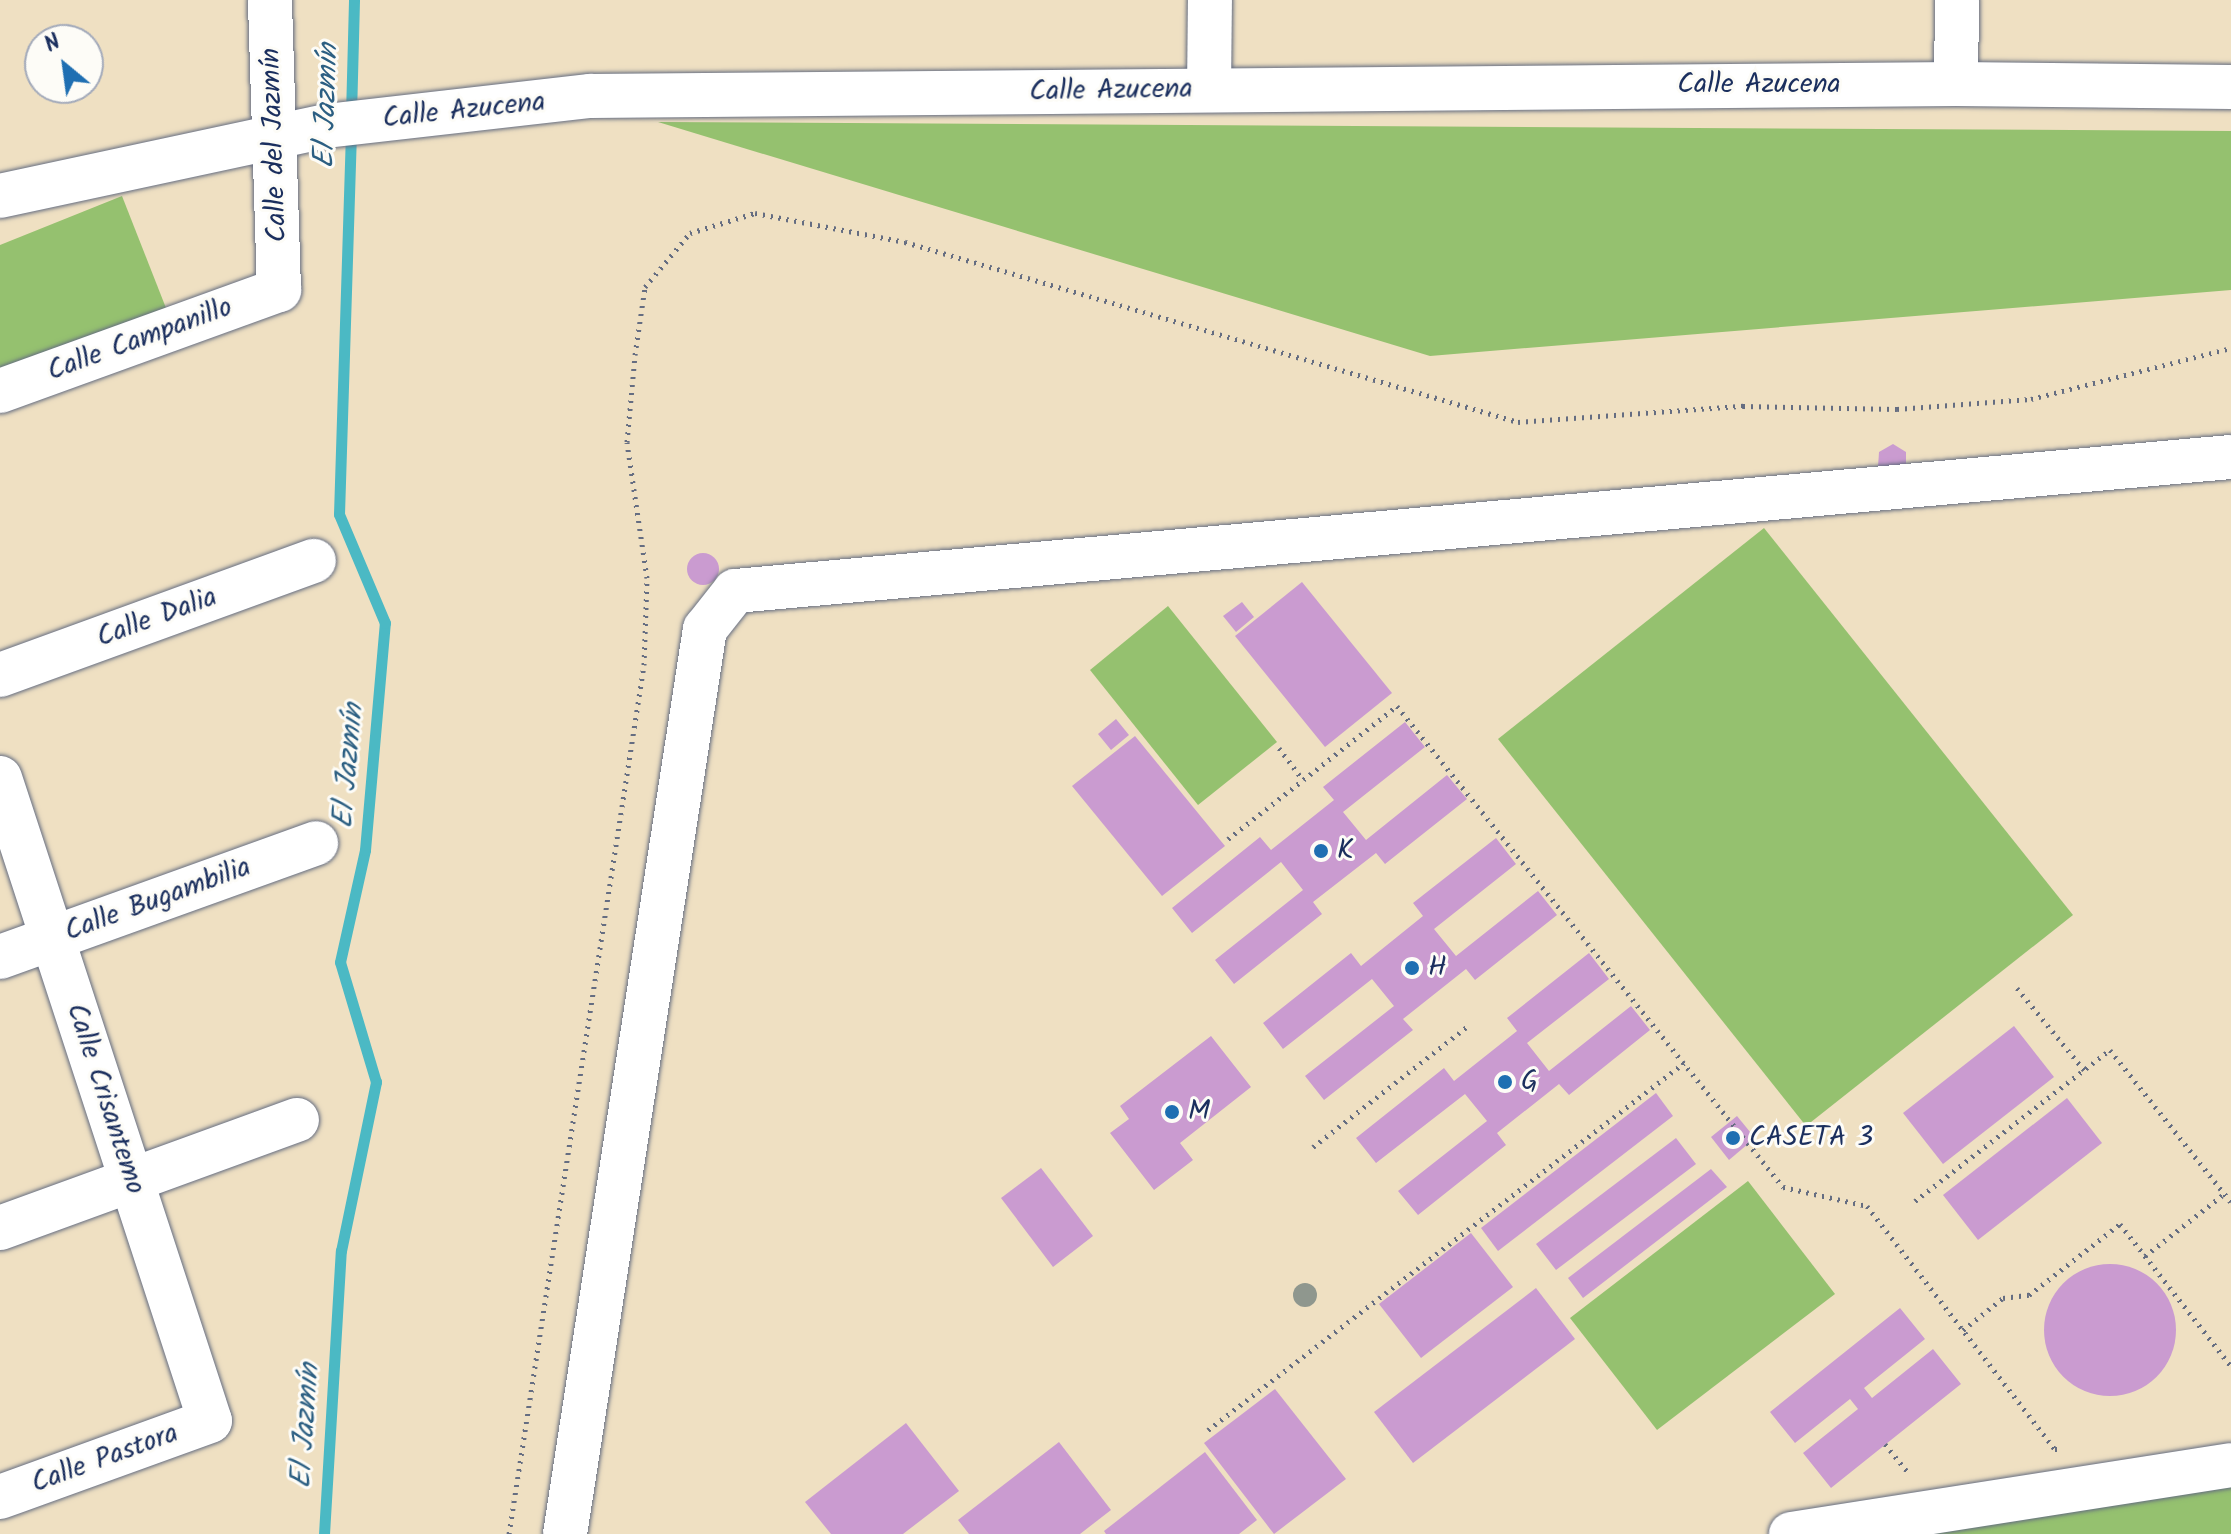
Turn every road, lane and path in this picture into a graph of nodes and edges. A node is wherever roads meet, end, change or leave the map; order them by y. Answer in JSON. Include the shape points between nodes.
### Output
{"nodes":[{"id":1,"x":270,"y":0,"type":"edge"},
{"id":2,"x":1210,"y":0,"type":"edge"},
{"id":3,"x":1957,"y":0,"type":"edge"},
{"id":4,"x":1956,"y":84,"type":"junction"},
{"id":5,"x":2231,"y":87,"type":"edge"},
{"id":6,"x":1209,"y":90,"type":"junction"},
{"id":7,"x":277,"y":137,"type":"junction"},
{"id":8,"x":0,"y":196,"type":"edge"},
{"id":9,"x":279,"y":290,"type":"joint"},
{"id":10,"x":0,"y":391,"type":"edge"},
{"id":11,"x":2231,"y":457,"type":"edge"},
{"id":12,"x":314,"y":561,"type":"dead end"},
{"id":13,"x":0,"y":675,"type":"edge"},
{"id":14,"x":1279,"y":748,"type":"dead end"},
{"id":15,"x":0,"y":778,"type":"edge"},
{"id":16,"x":1303,"y":780,"type":"junction"},
{"id":17,"x":1228,"y":839,"type":"dead end"},
{"id":18,"x":316,"y":843,"type":"dead end"},
{"id":19,"x":52,"y":938,"type":"junction"},
{"id":20,"x":0,"y":957,"type":"edge"},
{"id":21,"x":2017,"y":988,"type":"dead end"},
{"id":22,"x":1469,"y":1025,"type":"dead end"},
{"id":23,"x":1684,"y":1063,"type":"junction"},
{"id":24,"x":2084,"y":1070,"type":"junction"},
{"id":25,"x":297,"y":1120,"type":"dead end"},
{"id":26,"x":1313,"y":1147,"type":"dead end"},
{"id":27,"x":132,"y":1180,"type":"junction"},
{"id":28,"x":2224,"y":1194,"type":"junction"},
{"id":29,"x":1915,"y":1201,"type":"dead end"},
{"id":30,"x":2231,"y":1202,"type":"edge"},
{"id":31,"x":0,"y":1228,"type":"edge"},
{"id":32,"x":2145,"y":1256,"type":"junction"},
{"id":33,"x":1963,"y":1330,"type":"junction"},
{"id":34,"x":2231,"y":1366,"type":"edge"},
{"id":35,"x":210,"y":1421,"type":"joint"},
{"id":36,"x":1208,"y":1430,"type":"dead end"},
{"id":37,"x":2070,"y":1447,"type":"dead end"},
{"id":38,"x":2231,"y":1465,"type":"edge"},
{"id":39,"x":0,"y":1497,"type":"edge"},
{"id":40,"x":565,"y":1534,"type":"edge"},
{"id":41,"x":1791,"y":1534,"type":"edge"}],
"edges":[{"from":1,"to":7,"type":"street","name":"Calle del Jazmín"},
{"from":2,"to":6,"type":"street"},
{"from":3,"to":4,"type":"street"},
{"from":4,"to":5,"type":"street","name":"Calle Azucena"},
{"from":4,"to":6,"type":"street","name":"Calle Azucena"},
{"from":6,"to":7,"type":"street","name":"Calle Azucena","via":[[590,96],[326,126]]},
{"from":7,"to":8,"type":"street","name":"Calle Azucena"},
{"from":7,"to":9,"type":"street","name":"Calle del Jazmín"},
{"from":9,"to":10,"type":"street","name":"Calle Campanillo"},
{"from":11,"to":40,"type":"street","via":[[735,591],[705,629]]},
{"from":12,"to":13,"type":"street","name":"Calle Dalia"},
{"from":14,"to":16,"type":"path"},
{"from":15,"to":19,"type":"street","name":"Calle Crisantemo"},
{"from":16,"to":17,"type":"path"},
{"from":16,"to":23,"type":"path","via":[[1397,706]]},
{"from":18,"to":19,"type":"street","name":"Calle Bugambilia"},
{"from":19,"to":20,"type":"street","name":"Calle Bugambilia"},
{"from":19,"to":27,"type":"street","name":"Calle Crisantemo"},
{"from":21,"to":24,"type":"path"},
{"from":22,"to":26,"type":"path"},
{"from":23,"to":33,"type":"path","via":[[1783,1187],[1867,1206]]},
{"from":23,"to":36,"type":"path"},
{"from":24,"to":28,"type":"path","via":[[2110,1050]]},
{"from":24,"to":29,"type":"path"},
{"from":25,"to":27,"type":"street"},
{"from":27,"to":31,"type":"street"},
{"from":27,"to":35,"type":"street","name":"Calle Crisantemo"},
{"from":28,"to":30,"type":"path"},
{"from":28,"to":32,"type":"path"},
{"from":32,"to":33,"type":"path","via":[[2120,1224],[2029,1295],[2003,1298]]},
{"from":32,"to":34,"type":"path"},
{"from":33,"to":37,"type":"path","via":[[2055,1449]]},
{"from":35,"to":39,"type":"street","name":"Calle Pastora"},
{"from":38,"to":41,"type":"street"}]}
